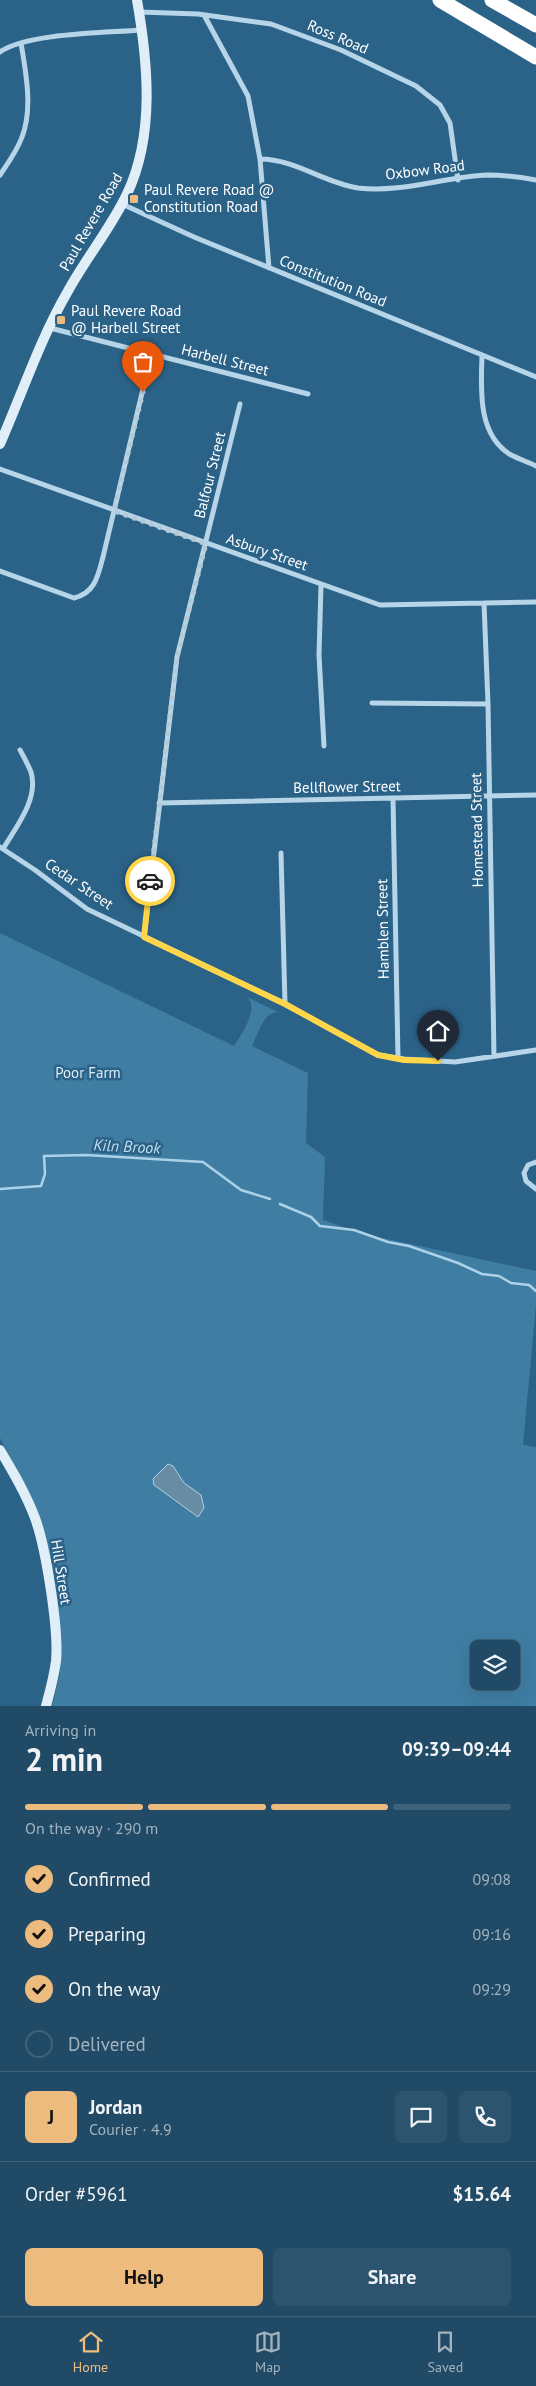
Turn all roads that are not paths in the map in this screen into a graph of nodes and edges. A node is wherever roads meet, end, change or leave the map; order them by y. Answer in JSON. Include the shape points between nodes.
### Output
{"nodes":[{"id":1,"x":137,"y":0,"type":"edge"},
{"id":2,"x":440,"y":0,"type":"edge"},
{"id":3,"x":492,"y":0,"type":"edge"},
{"id":4,"x":139,"y":12,"type":"junction"},
{"id":5,"x":204,"y":15,"type":"junction"},
{"id":6,"x":536,"y":25,"type":"edge"},
{"id":7,"x":141,"y":30,"type":"junction"},
{"id":8,"x":21,"y":43,"type":"junction"},
{"id":9,"x":0,"y":52,"type":"edge"},
{"id":10,"x":536,"y":57,"type":"edge"},
{"id":11,"x":260,"y":159,"type":"junction"},
{"id":12,"x":0,"y":175,"type":"edge"},
{"id":13,"x":458,"y":180,"type":"junction"},
{"id":14,"x":536,"y":180,"type":"edge"},
{"id":15,"x":122,"y":204,"type":"junction"},
{"id":16,"x":269,"y":268,"type":"junction"},
{"id":17,"x":50,"y":328,"type":"junction"},
{"id":18,"x":151,"y":354,"type":"junction"},
{"id":19,"x":482,"y":356,"type":"junction"},
{"id":20,"x":536,"y":376,"type":"edge"},
{"id":21,"x":308,"y":394,"type":"dead end"},
{"id":22,"x":240,"y":404,"type":"dead end"},
{"id":23,"x":0,"y":444,"type":"edge"},
{"id":24,"x":536,"y":466,"type":"edge"},
{"id":25,"x":0,"y":469,"type":"edge"},
{"id":26,"x":114,"y":511,"type":"junction"},
{"id":27,"x":206,"y":544,"type":"junction"},
{"id":28,"x":0,"y":571,"type":"edge"},
{"id":29,"x":321,"y":585,"type":"junction"},
{"id":30,"x":536,"y":602,"type":"edge"},
{"id":31,"x":484,"y":603,"type":"junction"},
{"id":32,"x":372,"y":702,"type":"dead end"},
{"id":33,"x":488,"y":704,"type":"junction"},
{"id":34,"x":324,"y":746,"type":"dead end"},
{"id":35,"x":20,"y":750,"type":"dead end"},
{"id":36,"x":536,"y":795,"type":"edge"},
{"id":37,"x":488,"y":797,"type":"junction"},
{"id":38,"x":393,"y":798,"type":"junction"},
{"id":39,"x":159,"y":803,"type":"junction"},
{"id":40,"x":1,"y":848,"type":"edge"},
{"id":41,"x":281,"y":853,"type":"dead end"},
{"id":42,"x":144,"y":937,"type":"junction"},
{"id":43,"x":285,"y":1004,"type":"junction"},
{"id":44,"x":536,"y":1050,"type":"edge"},
{"id":45,"x":494,"y":1056,"type":"junction"},
{"id":46,"x":398,"y":1058,"type":"junction"},
{"id":47,"x":536,"y":1162,"type":"edge"},
{"id":48,"x":536,"y":1189,"type":"edge"},
{"id":49,"x":0,"y":1450,"type":"edge"},
{"id":50,"x":46,"y":1706,"type":"edge"}],
"edges":[{"from":1,"to":4,"type":"street","name":"Paul Revere Road"},
{"from":2,"to":10,"type":"highway"},
{"from":3,"to":6,"type":"highway"},
{"from":4,"to":5,"type":"street","name":"Ross Road"},
{"from":4,"to":7,"type":"street","name":"Paul Revere Road"},
{"from":5,"to":11,"type":"street","via":[[248,96]]},
{"from":5,"to":13,"type":"street","name":"Ross Road","via":[[271,24],[289,30],[341,50],[430,95],[450,123]]},
{"from":7,"to":8,"type":"street"},
{"from":7,"to":15,"type":"street","name":"Paul Revere Road","via":[[146,119],[139,163]]},
{"from":8,"to":9,"type":"street"},
{"from":8,"to":12,"type":"street","via":[[27,120],[22,137]]},
{"from":11,"to":13,"type":"street","name":"Oxbow Road","via":[[287,162],[357,188],[387,189]]},
{"from":11,"to":16,"type":"street"},
{"from":13,"to":14,"type":"street","name":"Oxbow Road","via":[[485,175]]},
{"from":15,"to":16,"type":"street","name":"Constitution Road"},
{"from":15,"to":17,"type":"street","name":"Paul Revere Road","via":[[67,292]]},
{"from":16,"to":19,"type":"street","name":"Constitution Road"},
{"from":17,"to":18,"type":"street","name":"Harbell Street"},
{"from":17,"to":23,"type":"street","name":"Paul Revere Road"},
{"from":18,"to":21,"type":"street","name":"Harbell Street"},
{"from":18,"to":26,"type":"street"},
{"from":19,"to":20,"type":"street","name":"Constitution Road"},
{"from":19,"to":24,"type":"street","via":[[481,395],[486,424],[497,443],[510,454]]},
{"from":22,"to":27,"type":"street","name":"Balfour Street"},
{"from":25,"to":26,"type":"street","name":"Asbury Street"},
{"from":26,"to":27,"type":"street","name":"Asbury Street"},
{"from":26,"to":28,"type":"street","via":[[97,577],[89,592],[82,596],[74,598],[56,593]]},
{"from":27,"to":29,"type":"street","name":"Asbury Street"},
{"from":27,"to":39,"type":"street","name":"Balfour Street","via":[[177,657]]},
{"from":29,"to":31,"type":"street","name":"Asbury Street","via":[[380,605]]},
{"from":29,"to":34,"type":"street","via":[[319,655]]},
{"from":30,"to":31,"type":"street","name":"Asbury Street"},
{"from":31,"to":33,"type":"street","name":"Homestead Street"},
{"from":32,"to":33,"type":"street"},
{"from":33,"to":37,"type":"street","name":"Homestead Street"},
{"from":35,"to":40,"type":"street","via":[[31,772],[31,794],[27,809]]},
{"from":36,"to":37,"type":"street","name":"Bellflower Street"},
{"from":37,"to":38,"type":"street","name":"Bellflower Street"},
{"from":37,"to":45,"type":"street","name":"Homestead Street"},
{"from":38,"to":39,"type":"street","name":"Bellflower Street"},
{"from":38,"to":46,"type":"street","name":"Hamblen Street"},
{"from":39,"to":42,"type":"street","name":"Balfour Street"},
{"from":40,"to":42,"type":"street","name":"Cedar Street","via":[[87,908]]},
{"from":41,"to":43,"type":"street"},
{"from":42,"to":43,"type":"street","name":"Cedar Street"},
{"from":43,"to":46,"type":"street","name":"Cedar Street","via":[[378,1055]]},
{"from":44,"to":45,"type":"street","name":"Cedar Street"},
{"from":45,"to":46,"type":"street","name":"Cedar Street","via":[[455,1062]]},
{"from":47,"to":48,"type":"street","via":[[528,1165],[524,1173],[526,1181]]},
{"from":49,"to":50,"type":"street","name":"Hill Street","via":[[36,1519],[46,1566],[56,1660]]}]}
